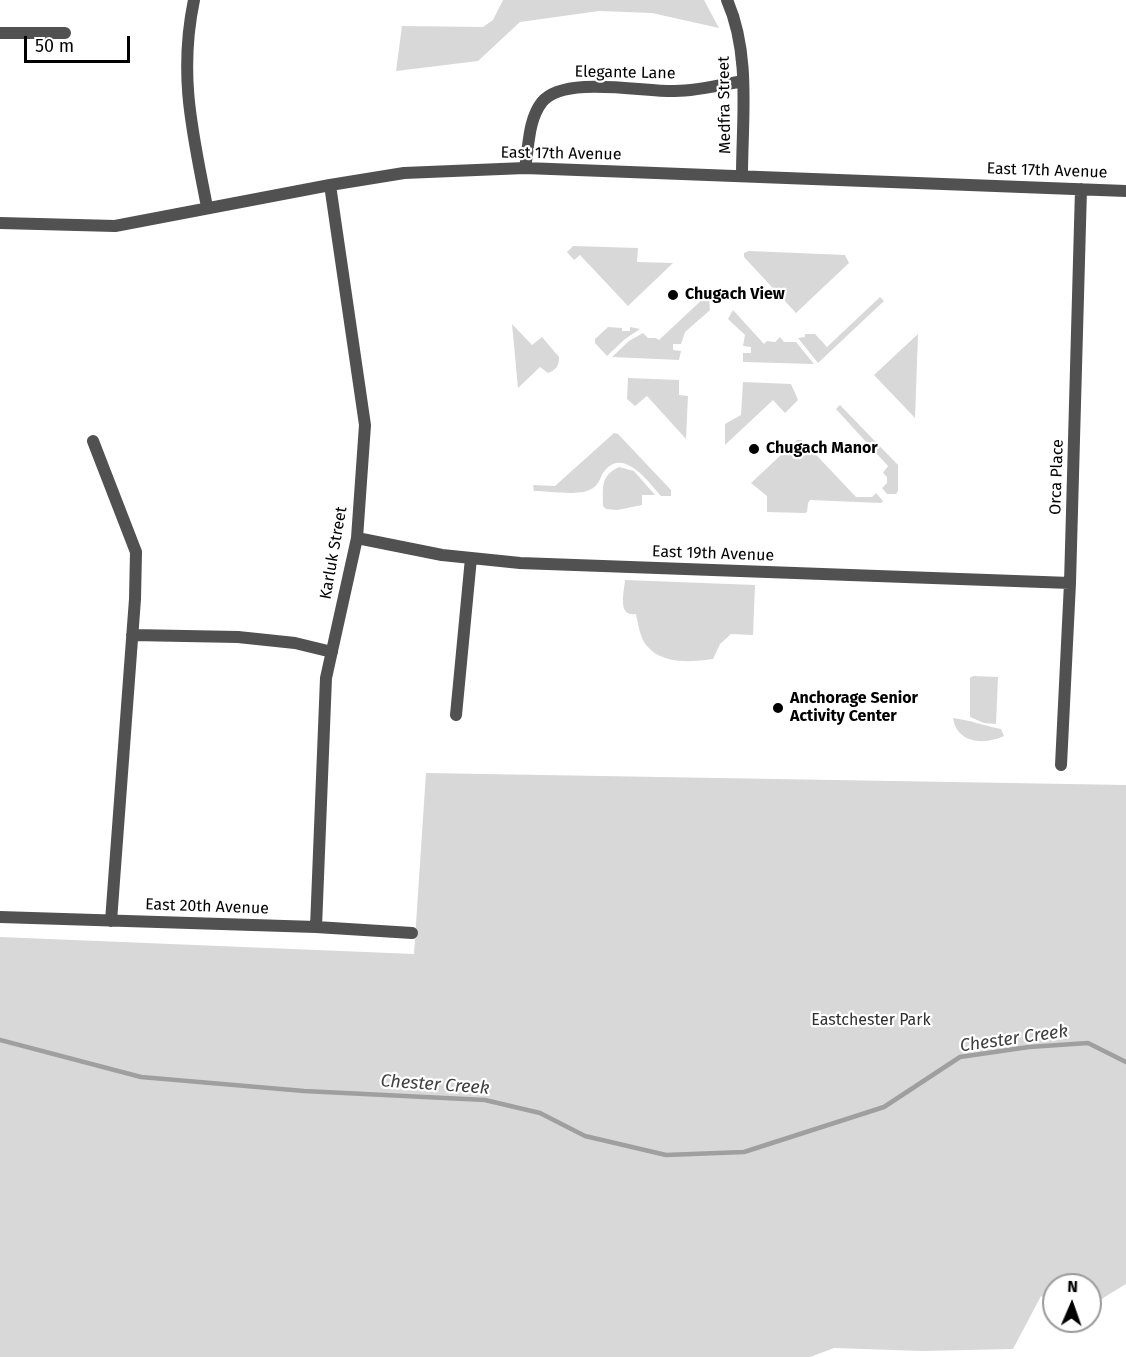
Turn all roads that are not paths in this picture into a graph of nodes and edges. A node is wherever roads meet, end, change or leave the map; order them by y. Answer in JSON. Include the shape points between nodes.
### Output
{"nodes":[{"id":1,"x":194,"y":0,"type":"edge"},
{"id":2,"x":727,"y":0,"type":"edge"},
{"id":3,"x":0,"y":33,"type":"edge"},
{"id":4,"x":65,"y":33,"type":"dead end"},
{"id":5,"x":743,"y":81,"type":"junction"},
{"id":6,"x":525,"y":168,"type":"junction"},
{"id":7,"x":741,"y":176,"type":"junction"},
{"id":8,"x":330,"y":185,"type":"junction"},
{"id":9,"x":1081,"y":189,"type":"junction"},
{"id":10,"x":1126,"y":191,"type":"edge"},
{"id":11,"x":207,"y":207,"type":"junction"},
{"id":12,"x":0,"y":223,"type":"edge"},
{"id":13,"x":93,"y":441,"type":"dead end"},
{"id":14,"x":357,"y":538,"type":"junction"},
{"id":15,"x":471,"y":558,"type":"junction"},
{"id":16,"x":1070,"y":583,"type":"junction"},
{"id":17,"x":132,"y":635,"type":"junction"},
{"id":18,"x":332,"y":652,"type":"junction"},
{"id":19,"x":456,"y":715,"type":"dead end"},
{"id":20,"x":1061,"y":765,"type":"dead end"},
{"id":21,"x":0,"y":916,"type":"edge"},
{"id":22,"x":111,"y":921,"type":"junction"},
{"id":23,"x":316,"y":927,"type":"junction"},
{"id":24,"x":412,"y":933,"type":"dead end"}],
"edges":[{"from":1,"to":11,"type":"street","via":[[186,71],[189,116]]},
{"from":2,"to":5,"type":"street","name":"Medfra Street","via":[[740,43]]},
{"from":3,"to":4,"type":"street"},
{"from":5,"to":6,"type":"street","name":"Elegante Lane","via":[[674,92],[578,86],[560,91],[544,100],[532,118]]},
{"from":5,"to":7,"type":"street","name":"Medfra Street"},
{"from":6,"to":7,"type":"street","name":"East 17th Avenue"},
{"from":6,"to":8,"type":"street","name":"East 17th Avenue","via":[[404,173]]},
{"from":7,"to":9,"type":"street","name":"East 17th Avenue"},
{"from":8,"to":11,"type":"street","name":"East 17th Avenue"},
{"from":8,"to":14,"type":"street","name":"Karluk Street","via":[[365,425]]},
{"from":9,"to":10,"type":"street","name":"East 17th Avenue"},
{"from":9,"to":16,"type":"street","name":"Orca Place"},
{"from":11,"to":12,"type":"street","name":"East 17th Avenue","via":[[115,226]]},
{"from":13,"to":17,"type":"street","via":[[136,552]]},
{"from":14,"to":15,"type":"street","name":"East 19th Avenue"},
{"from":14,"to":18,"type":"street","name":"Karluk Street"},
{"from":15,"to":16,"type":"street","name":"East 19th Avenue"},
{"from":15,"to":19,"type":"street"},
{"from":16,"to":20,"type":"street","name":"Orca Place"},
{"from":17,"to":18,"type":"street","via":[[238,637],[295,643]]},
{"from":17,"to":22,"type":"street"},
{"from":18,"to":23,"type":"street","name":"Karluk Street","via":[[326,678]]},
{"from":21,"to":22,"type":"street","name":"East 20th Avenue"},
{"from":22,"to":23,"type":"street","name":"East 20th Avenue"},
{"from":23,"to":24,"type":"street","name":"East 20th Avenue"}]}
